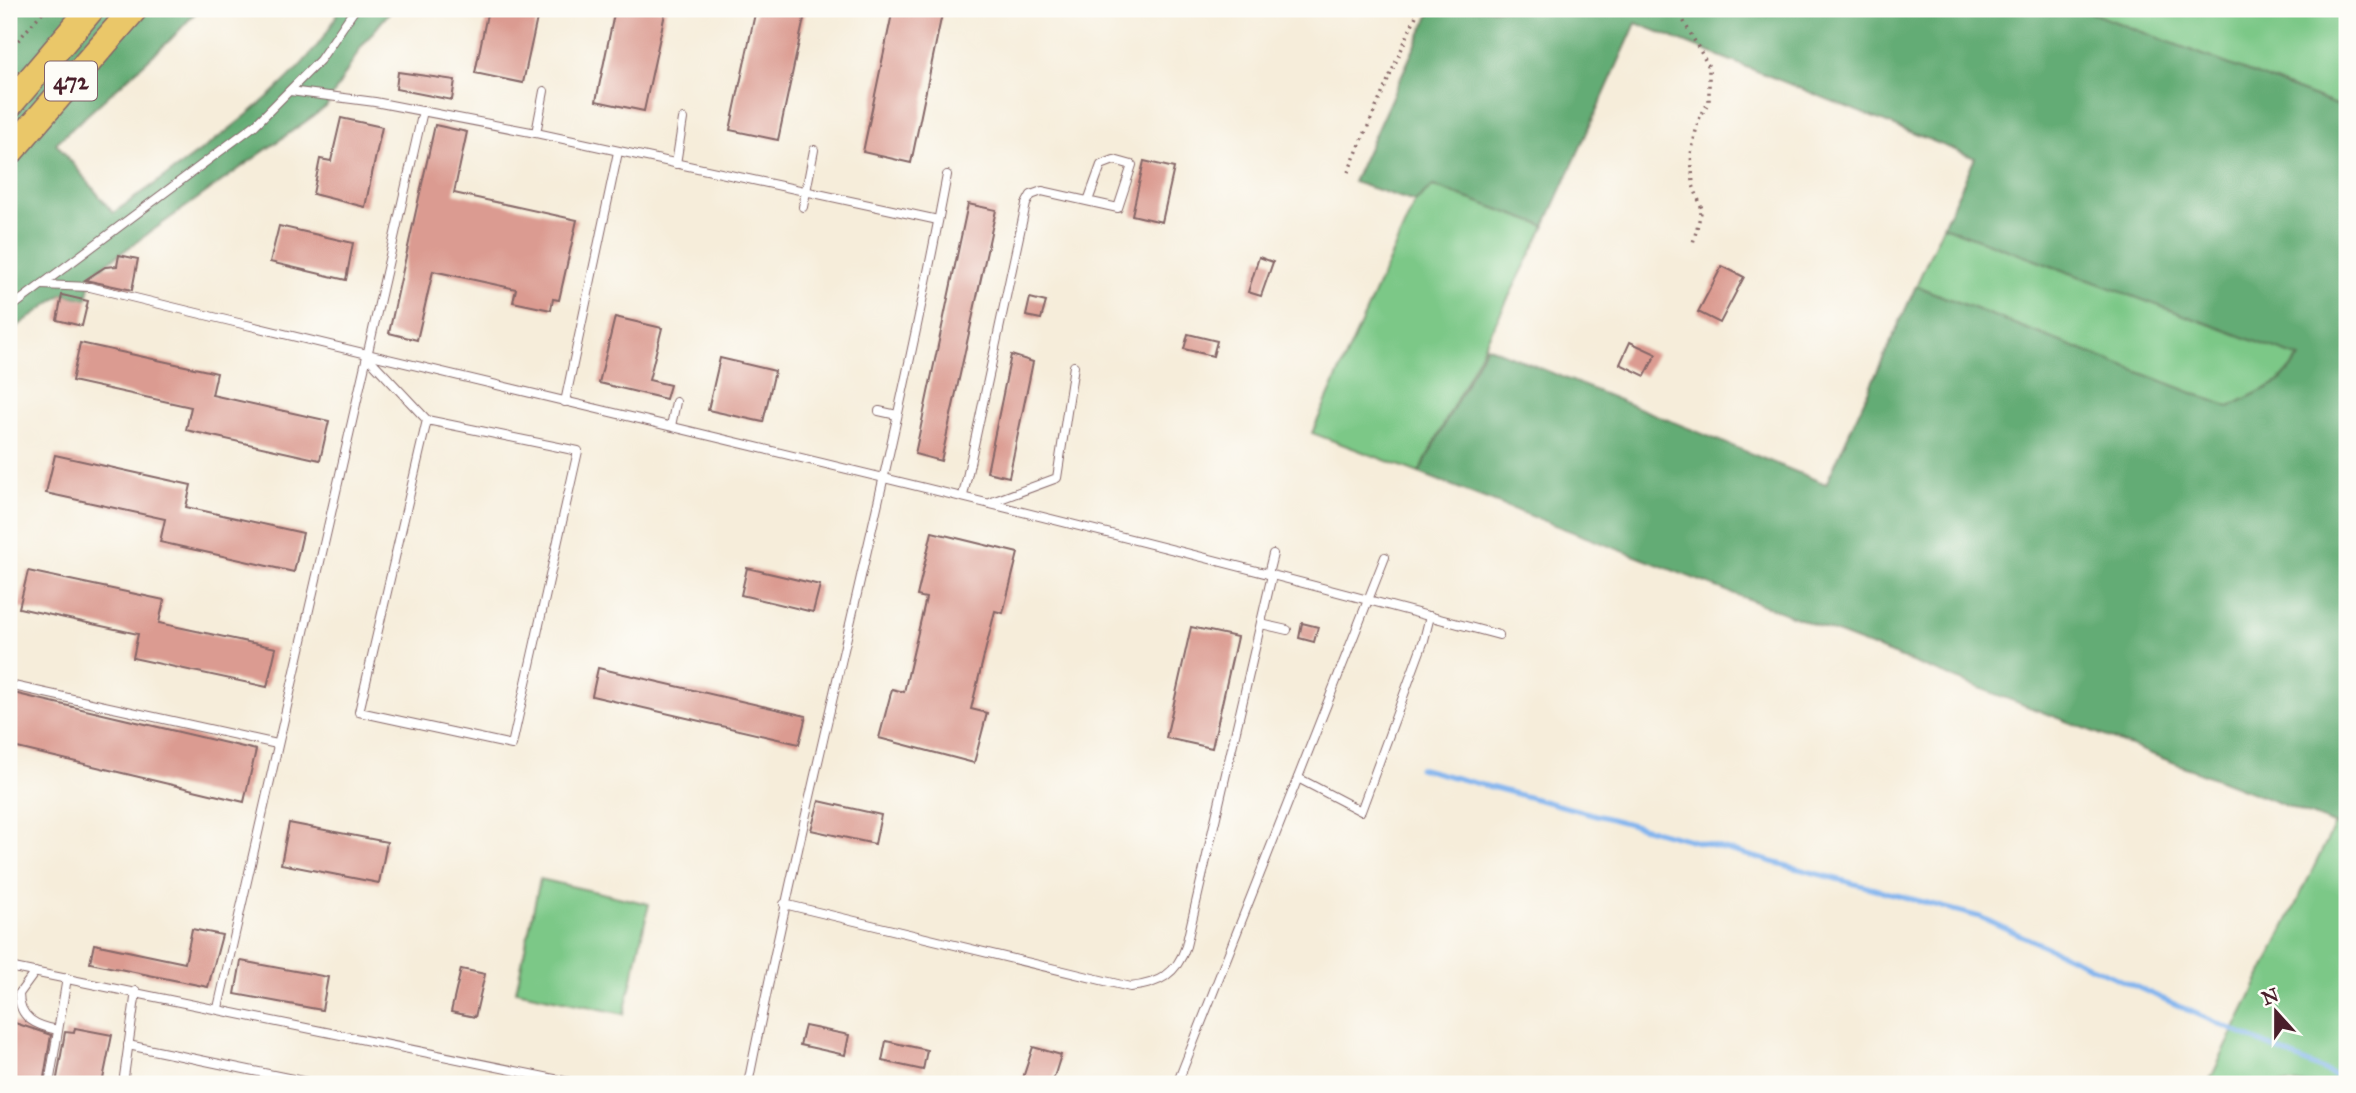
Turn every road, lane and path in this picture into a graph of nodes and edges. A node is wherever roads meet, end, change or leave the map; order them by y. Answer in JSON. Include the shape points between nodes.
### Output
{"nodes":[{"id":1,"x":45,"y":9,"type":"edge"},
{"id":2,"x":91,"y":9,"type":"edge"},
{"id":3,"x":134,"y":9,"type":"edge"},
{"id":4,"x":355,"y":9,"type":"edge"},
{"id":5,"x":1419,"y":9,"type":"edge"},
{"id":6,"x":1677,"y":9,"type":"edge"},
{"id":7,"x":9,"y":51,"type":"edge"},
{"id":8,"x":290,"y":91,"type":"junction"},
{"id":9,"x":544,"y":91,"type":"dead end"},
{"id":10,"x":9,"y":105,"type":"edge"},
{"id":11,"x":423,"y":111,"type":"junction"},
{"id":12,"x":683,"y":119,"type":"dead end"},
{"id":13,"x":536,"y":133,"type":"junction"},
{"id":14,"x":814,"y":149,"type":"dead end"},
{"id":15,"x":618,"y":152,"type":"junction"},
{"id":16,"x":9,"y":153,"type":"edge"},
{"id":17,"x":676,"y":164,"type":"junction"},
{"id":18,"x":1348,"y":172,"type":"dead end"},
{"id":19,"x":947,"y":176,"type":"dead end"},
{"id":20,"x":806,"y":189,"type":"junction"},
{"id":21,"x":1088,"y":201,"type":"junction"},
{"id":22,"x":803,"y":207,"type":"dead end"},
{"id":23,"x":938,"y":220,"type":"junction"},
{"id":24,"x":1693,"y":243,"type":"dead end"},
{"id":25,"x":42,"y":285,"type":"junction"},
{"id":26,"x":9,"y":309,"type":"edge"},
{"id":27,"x":365,"y":354,"type":"junction"},
{"id":28,"x":1074,"y":366,"type":"dead end"},
{"id":29,"x":565,"y":402,"type":"junction"},
{"id":30,"x":676,"y":402,"type":"dead end"},
{"id":31,"x":879,"y":411,"type":"dead end"},
{"id":32,"x":897,"y":415,"type":"junction"},
{"id":33,"x":427,"y":420,"type":"junction"},
{"id":34,"x":671,"y":426,"type":"junction"},
{"id":35,"x":885,"y":476,"type":"junction"},
{"id":36,"x":963,"y":496,"type":"junction"},
{"id":37,"x":991,"y":503,"type":"junction"},
{"id":38,"x":1273,"y":554,"type":"dead end"},
{"id":39,"x":1385,"y":557,"type":"dead end"},
{"id":40,"x":1270,"y":574,"type":"junction"},
{"id":41,"x":1369,"y":599,"type":"junction"},
{"id":42,"x":1430,"y":616,"type":"junction"},
{"id":43,"x":1261,"y":624,"type":"junction"},
{"id":44,"x":1287,"y":630,"type":"dead end"},
{"id":45,"x":1499,"y":635,"type":"dead end"},
{"id":46,"x":9,"y":685,"type":"edge"},
{"id":47,"x":277,"y":744,"type":"junction"},
{"id":48,"x":1298,"y":778,"type":"junction"},
{"id":49,"x":784,"y":904,"type":"junction"},
{"id":50,"x":9,"y":967,"type":"edge"},
{"id":51,"x":35,"y":972,"type":"junction"},
{"id":52,"x":67,"y":978,"type":"junction"},
{"id":53,"x":136,"y":991,"type":"junction"},
{"id":54,"x":218,"y":1008,"type":"junction"},
{"id":55,"x":58,"y":1030,"type":"junction"},
{"id":56,"x":128,"y":1045,"type":"junction"},
{"id":57,"x":49,"y":1084,"type":"edge"},
{"id":58,"x":123,"y":1084,"type":"edge"},
{"id":59,"x":317,"y":1084,"type":"edge"},
{"id":60,"x":579,"y":1084,"type":"edge"},
{"id":61,"x":748,"y":1084,"type":"edge"},
{"id":62,"x":1177,"y":1084,"type":"edge"}],
"edges":[{"from":1,"to":7,"type":"path"},
{"from":2,"to":10,"type":"main road","number":"472"},
{"from":3,"to":16,"type":"main road","number":"472"},
{"from":4,"to":8,"type":"lane","via":[[320,60]]},
{"from":5,"to":18,"type":"path"},
{"from":6,"to":24,"type":"path","via":[[1709,67],[1709,101],[1698,121],[1691,154],[1693,185],[1702,209]]},
{"from":8,"to":11,"type":"lane"},
{"from":8,"to":25,"type":"lane","via":[[255,125]]},
{"from":9,"to":13,"type":"lane"},
{"from":11,"to":13,"type":"lane"},
{"from":11,"to":27,"type":"lane"},
{"from":12,"to":17,"type":"lane"},
{"from":13,"to":15,"type":"lane"},
{"from":14,"to":20,"type":"lane"},
{"from":15,"to":17,"type":"lane"},
{"from":15,"to":29,"type":"lane"},
{"from":17,"to":20,"type":"lane"},
{"from":19,"to":23,"type":"lane"},
{"from":20,"to":22,"type":"lane"},
{"from":20,"to":23,"type":"lane"},
{"from":21,"to":21,"type":"lane","via":[[1101,165],[1114,160],[1132,165],[1118,208]]},
{"from":21,"to":36,"type":"lane","via":[[1042,191],[1031,195],[1026,204]]},
{"from":23,"to":32,"type":"lane"},
{"from":25,"to":26,"type":"lane"},
{"from":25,"to":27,"type":"lane","via":[[90,287]]},
{"from":27,"to":29,"type":"lane"},
{"from":27,"to":33,"type":"lane"},
{"from":27,"to":47,"type":"lane"},
{"from":28,"to":37,"type":"lane","via":[[1056,478]]},
{"from":29,"to":34,"type":"lane"},
{"from":30,"to":34,"type":"lane"},
{"from":31,"to":32,"type":"lane"},
{"from":32,"to":35,"type":"lane"},
{"from":33,"to":33,"type":"lane","via":[[359,712],[512,745],[578,451]]},
{"from":34,"to":35,"type":"lane"},
{"from":35,"to":36,"type":"lane"},
{"from":35,"to":49,"type":"lane"},
{"from":36,"to":37,"type":"lane"},
{"from":37,"to":40,"type":"lane"},
{"from":38,"to":40,"type":"lane"},
{"from":39,"to":41,"type":"lane"},
{"from":40,"to":41,"type":"lane"},
{"from":40,"to":43,"type":"lane"},
{"from":41,"to":42,"type":"lane"},
{"from":41,"to":48,"type":"lane"},
{"from":42,"to":45,"type":"lane"},
{"from":42,"to":48,"type":"lane","via":[[1361,811]]},
{"from":43,"to":44,"type":"lane"},
{"from":43,"to":49,"type":"lane","via":[[1186,946],[1181,961],[1159,981],[1130,987]]},
{"from":46,"to":47,"type":"lane"},
{"from":47,"to":54,"type":"lane"},
{"from":48,"to":62,"type":"lane"},
{"from":49,"to":61,"type":"lane"},
{"from":50,"to":51,"type":"lane"},
{"from":51,"to":52,"type":"lane"},
{"from":51,"to":55,"type":"lane","via":[[19,994],[21,1009],[31,1022]]},
{"from":52,"to":53,"type":"lane"},
{"from":52,"to":55,"type":"lane"},
{"from":53,"to":54,"type":"lane"},
{"from":53,"to":56,"type":"lane"},
{"from":54,"to":60,"type":"lane"},
{"from":55,"to":57,"type":"lane"},
{"from":56,"to":58,"type":"lane"},
{"from":56,"to":59,"type":"lane"}]}
